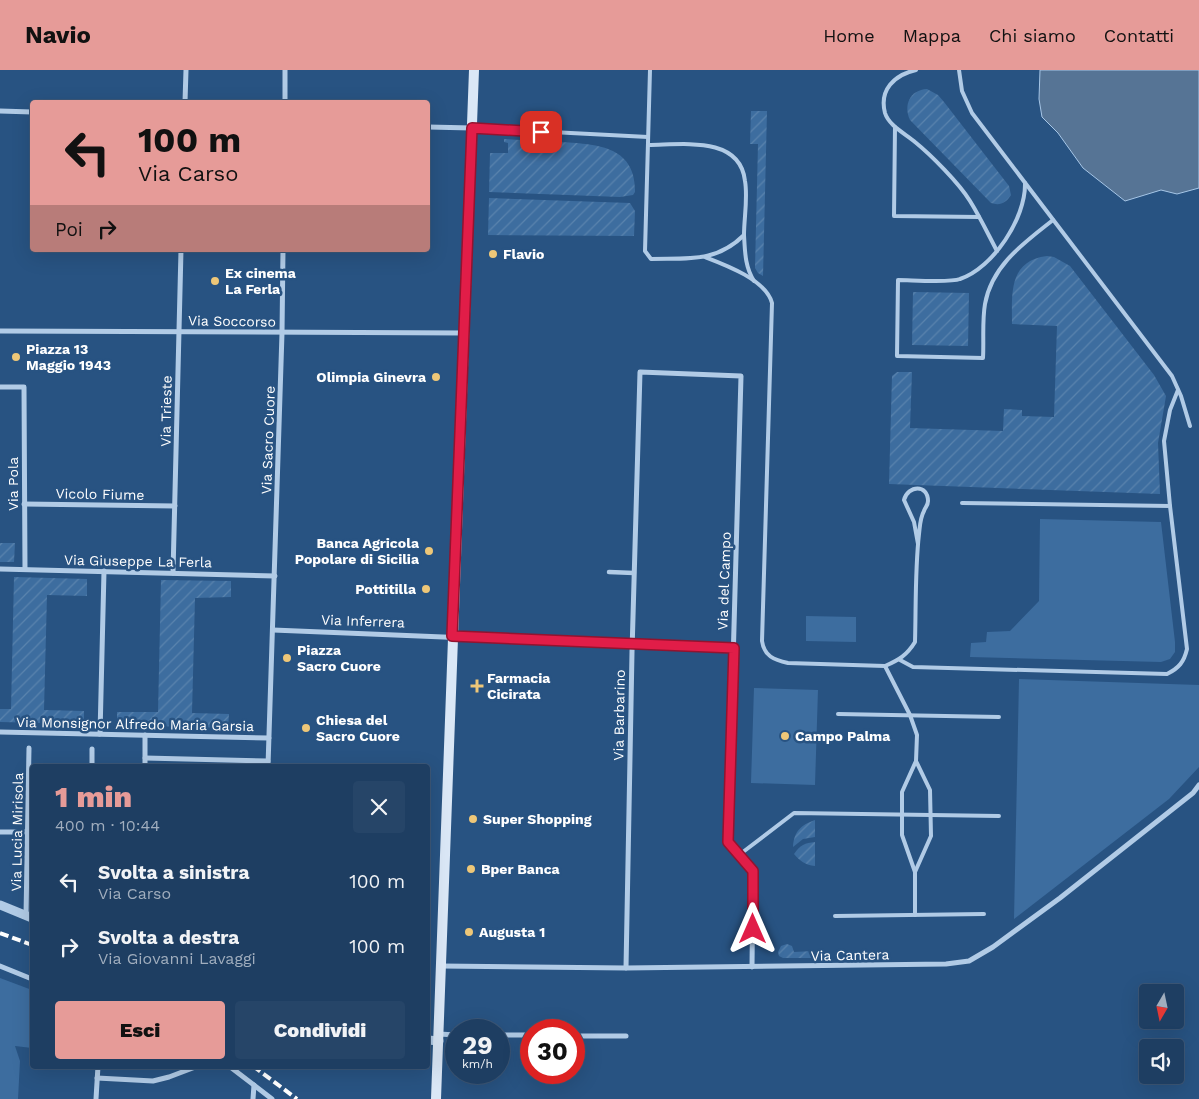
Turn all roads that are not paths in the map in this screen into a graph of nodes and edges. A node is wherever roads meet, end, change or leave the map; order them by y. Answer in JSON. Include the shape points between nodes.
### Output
{"nodes":[{"id":1,"x":186,"y":70,"type":"edge"},
{"id":2,"x":285,"y":70,"type":"edge"},
{"id":3,"x":474,"y":70,"type":"edge"},
{"id":4,"x":650,"y":70,"type":"edge"},
{"id":5,"x":916,"y":70,"type":"edge"},
{"id":6,"x":959,"y":70,"type":"edge"},
{"id":7,"x":185,"y":100,"type":"edge"},
{"id":8,"x":285,"y":100,"type":"edge"},
{"id":9,"x":0,"y":112,"type":"edge"},
{"id":10,"x":30,"y":112,"type":"edge"},
{"id":11,"x":430,"y":127,"type":"edge"},
{"id":12,"x":895,"y":127,"type":"junction"},
{"id":13,"x":472,"y":128,"type":"junction"},
{"id":14,"x":648,"y":137,"type":"junction"},
{"id":15,"x":648,"y":145,"type":"junction"},
{"id":16,"x":1026,"y":183,"type":"junction"},
{"id":17,"x":979,"y":218,"type":"junction"},
{"id":18,"x":1053,"y":220,"type":"junction"},
{"id":19,"x":744,"y":235,"type":"junction"},
{"id":20,"x":997,"y":251,"type":"junction"},
{"id":21,"x":181,"y":252,"type":"edge"},
{"id":22,"x":283,"y":252,"type":"edge"},
{"id":23,"x":705,"y":257,"type":"junction"},
{"id":24,"x":755,"y":283,"type":"junction"},
{"id":25,"x":0,"y":331,"type":"edge"},
{"id":26,"x":179,"y":332,"type":"junction"},
{"id":27,"x":282,"y":333,"type":"junction"},
{"id":28,"x":464,"y":334,"type":"junction"},
{"id":29,"x":640,"y":372,"type":"joint"},
{"id":30,"x":0,"y":387,"type":"edge"},
{"id":31,"x":1178,"y":390,"type":"junction"},
{"id":32,"x":1190,"y":426,"type":"dead end"},
{"id":33,"x":962,"y":503,"type":"dead end"},
{"id":34,"x":24,"y":504,"type":"junction"},
{"id":35,"x":175,"y":506,"type":"junction"},
{"id":36,"x":1170,"y":506,"type":"junction"},
{"id":37,"x":918,"y":544,"type":"junction"},
{"id":38,"x":0,"y":569,"type":"edge"},
{"id":39,"x":25,"y":569,"type":"junction"},
{"id":40,"x":104,"y":571,"type":"junction"},
{"id":41,"x":609,"y":572,"type":"dead end"},
{"id":42,"x":173,"y":573,"type":"junction"},
{"id":43,"x":634,"y":573,"type":"junction"},
{"id":44,"x":275,"y":576,"type":"junction"},
{"id":45,"x":273,"y":630,"type":"junction"},
{"id":46,"x":452,"y":636,"type":"junction"},
{"id":47,"x":632,"y":644,"type":"junction"},
{"id":48,"x":734,"y":648,"type":"junction"},
{"id":49,"x":900,"y":660,"type":"junction"},
{"id":50,"x":885,"y":666,"type":"junction"},
{"id":51,"x":838,"y":714,"type":"dead end"},
{"id":52,"x":910,"y":715,"type":"junction"},
{"id":53,"x":999,"y":717,"type":"dead end"},
{"id":54,"x":0,"y":732,"type":"edge"},
{"id":55,"x":100,"y":734,"type":"junction"},
{"id":56,"x":145,"y":735,"type":"junction"},
{"id":57,"x":269,"y":738,"type":"junction"},
{"id":58,"x":29,"y":748,"type":"dead end"},
{"id":59,"x":92,"y":749,"type":"dead end"},
{"id":60,"x":145,"y":758,"type":"junction"},
{"id":61,"x":202,"y":759,"type":"junction"},
{"id":62,"x":916,"y":761,"type":"junction"},
{"id":63,"x":268,"y":763,"type":"edge"},
{"id":64,"x":92,"y":764,"type":"edge"},
{"id":65,"x":145,"y":764,"type":"edge"},
{"id":66,"x":202,"y":764,"type":"edge"},
{"id":67,"x":1199,"y":785,"type":"edge"},
{"id":68,"x":902,"y":815,"type":"junction"},
{"id":69,"x":930,"y":815,"type":"junction"},
{"id":70,"x":999,"y":816,"type":"dead end"},
{"id":71,"x":0,"y":832,"type":"edge"},
{"id":72,"x":28,"y":832,"type":"junction"},
{"id":73,"x":739,"y":855,"type":"junction"},
{"id":74,"x":915,"y":872,"type":"junction"},
{"id":75,"x":0,"y":905,"type":"edge"},
{"id":76,"x":29,"y":912,"type":"edge"},
{"id":77,"x":984,"y":914,"type":"dead end"},
{"id":78,"x":915,"y":915,"type":"junction"},
{"id":79,"x":835,"y":916,"type":"dead end"},
{"id":80,"x":0,"y":966,"type":"edge"},
{"id":81,"x":441,"y":966,"type":"junction"},
{"id":82,"x":626,"y":968,"type":"junction"},
{"id":83,"x":752,"y":968,"type":"junction"},
{"id":84,"x":30,"y":978,"type":"edge"},
{"id":85,"x":585,"y":1036,"type":"edge"},
{"id":86,"x":626,"y":1036,"type":"dead end"},
{"id":87,"x":445,"y":1037,"type":"edge"},
{"id":88,"x":439,"y":1038,"type":"junction"},
{"id":89,"x":430,"y":1040,"type":"edge"},
{"id":90,"x":98,"y":1069,"type":"edge"},
{"id":91,"x":190,"y":1069,"type":"edge"},
{"id":92,"x":233,"y":1069,"type":"edge"},
{"id":93,"x":97,"y":1078,"type":"junction"},
{"id":94,"x":254,"y":1085,"type":"junction"},
{"id":95,"x":96,"y":1099,"type":"edge"},
{"id":96,"x":253,"y":1099,"type":"edge"},
{"id":97,"x":272,"y":1099,"type":"edge"},
{"id":98,"x":436,"y":1099,"type":"edge"}],
"edges":[{"from":1,"to":7,"type":"street"},
{"from":2,"to":8,"type":"street"},
{"from":3,"to":13,"type":"main road"},
{"from":4,"to":14,"type":"lane"},
{"from":5,"to":12,"type":"lane","via":[[904,73],[888,85],[884,100],[886,116]]},
{"from":6,"to":16,"type":"lane","via":[[962,91],[972,114]]},
{"from":9,"to":10,"type":"street"},
{"from":11,"to":13,"type":"street"},
{"from":12,"to":17,"type":"lane","via":[[916,143],[960,188]]},
{"from":12,"to":17,"type":"lane","via":[[894,216]]},
{"from":13,"to":14,"type":"lane"},
{"from":13,"to":28,"type":"main road"},
{"from":14,"to":15,"type":"lane"},
{"from":15,"to":19,"type":"lane","via":[[708,146],[720,148],[732,156],[740,165],[745,181]]},
{"from":15,"to":23,"type":"lane","via":[[645,251],[651,259]]},
{"from":16,"to":18,"type":"lane"},
{"from":16,"to":20,"type":"lane","via":[[1021,210]]},
{"from":17,"to":20,"type":"lane"},
{"from":18,"to":20,"type":"lane","via":[[1007,258],[992,282],[985,304],[983,358],[897,356],[898,280],[958,280],[980,269]]},
{"from":18,"to":31,"type":"lane","via":[[1172,376]]},
{"from":19,"to":23,"type":"lane","via":[[734,245]]},
{"from":19,"to":24,"type":"lane","via":[[746,260]]},
{"from":21,"to":26,"type":"street","name":"Via Trieste"},
{"from":22,"to":27,"type":"street","name":"Via Sacro Cuore"},
{"from":23,"to":24,"type":"lane","via":[[744,274]]},
{"from":24,"to":50,"type":"lane","via":[[770,294],[772,303],[763,646],[773,659],[788,663]]},
{"from":25,"to":26,"type":"street","name":"Via Soccorso"},
{"from":26,"to":27,"type":"street","name":"Via Soccorso"},
{"from":26,"to":35,"type":"street","name":"Via Trieste"},
{"from":27,"to":28,"type":"street","name":"Via Soccorso"},
{"from":27,"to":44,"type":"street","name":"Via Sacro Cuore"},
{"from":28,"to":46,"type":"main road"},
{"from":29,"to":43,"type":"street","name":"Via Barbarino"},
{"from":29,"to":48,"type":"street","name":"Via del Campo","via":[[741,376]]},
{"from":30,"to":34,"type":"street","name":"Via Pola","via":[[24,387]]},
{"from":31,"to":32,"type":"lane"},
{"from":31,"to":36,"type":"lane","via":[[1164,441]]},
{"from":33,"to":36,"type":"lane"},
{"from":34,"to":35,"type":"street","name":"Vicolo Fiume"},
{"from":34,"to":39,"type":"street","name":"Via Pola"},
{"from":35,"to":42,"type":"street","name":"Via Trieste"},
{"from":36,"to":49,"type":"lane","via":[[1187,649],[1184,660],[1167,674],[913,667]]},
{"from":37,"to":37,"type":"lane","via":[[920,522],[928,499],[922,489],[916,488],[910,490],[904,500],[914,522]]},
{"from":37,"to":49,"type":"lane","via":[[916,642]]},
{"from":38,"to":39,"type":"street","name":"Via Giuseppe La Ferla"},
{"from":39,"to":40,"type":"street","name":"Via Giuseppe La Ferla"},
{"from":40,"to":42,"type":"street","name":"Via Giuseppe La Ferla"},
{"from":40,"to":55,"type":"street"},
{"from":41,"to":43,"type":"street"},
{"from":42,"to":44,"type":"street","name":"Via Giuseppe La Ferla"},
{"from":43,"to":47,"type":"street","name":"Via Barbarino"},
{"from":44,"to":45,"type":"street","name":"Via Sacro Cuore"},
{"from":45,"to":46,"type":"street","name":"Via Inferrera"},
{"from":45,"to":57,"type":"street","name":"Via Sacro Cuore"},
{"from":46,"to":47,"type":"street","name":"Via Inferrera"},
{"from":46,"to":81,"type":"main road"},
{"from":47,"to":48,"type":"street","name":"Via Inferrera"},
{"from":47,"to":82,"type":"street","name":"Via Barbarino"},
{"from":48,"to":73,"type":"street","name":"Via del Campo","via":[[728,842]]},
{"from":49,"to":50,"type":"lane"},
{"from":50,"to":52,"type":"lane"},
{"from":51,"to":52,"type":"lane"},
{"from":52,"to":53,"type":"lane"},
{"from":52,"to":62,"type":"lane","via":[[917,735]]},
{"from":54,"to":55,"type":"street","name":"Via Monsignor Alfredo Maria Garsia"},
{"from":55,"to":56,"type":"street","name":"Via Monsignor Alfredo Maria Garsia"},
{"from":56,"to":57,"type":"street","name":"Via Monsignor Alfredo Maria Garsia"},
{"from":56,"to":60,"type":"street"},
{"from":57,"to":63,"type":"street"},
{"from":58,"to":72,"type":"street","name":"Via Lucia Mirisola"},
{"from":59,"to":64,"type":"street"},
{"from":60,"to":61,"type":"street"},
{"from":60,"to":65,"type":"street"},
{"from":61,"to":63,"type":"street"},
{"from":61,"to":66,"type":"street"},
{"from":62,"to":68,"type":"lane","via":[[902,792]]},
{"from":62,"to":69,"type":"lane","via":[[930,790]]},
{"from":67,"to":83,"type":"street","name":"Via Cantera","via":[[1060,898],[993,948],[969,961]]},
{"from":68,"to":69,"type":"lane"},
{"from":68,"to":73,"type":"lane","via":[[794,813]]},
{"from":68,"to":74,"type":"lane","via":[[902,835]]},
{"from":69,"to":70,"type":"lane"},
{"from":69,"to":74,"type":"lane","via":[[931,836]]},
{"from":71,"to":72,"type":"street"},
{"from":72,"to":76,"type":"street","name":"Via Lucia Mirisola"},
{"from":73,"to":83,"type":"street","name":"Via del Campo","via":[[753,871]]},
{"from":74,"to":78,"type":"lane"},
{"from":75,"to":76,"type":"street"},
{"from":77,"to":78,"type":"lane"},
{"from":78,"to":79,"type":"lane"},
{"from":80,"to":84,"type":"street"},
{"from":81,"to":82,"type":"street","name":"Via Cantera"},
{"from":81,"to":88,"type":"main road"},
{"from":82,"to":83,"type":"street","name":"Via Cantera"},
{"from":85,"to":86,"type":"street"},
{"from":87,"to":88,"type":"street"},
{"from":88,"to":89,"type":"street"},
{"from":88,"to":98,"type":"main road"},
{"from":90,"to":93,"type":"street"},
{"from":91,"to":93,"type":"street","via":[[153,1081]]},
{"from":92,"to":94,"type":"street"},
{"from":93,"to":95,"type":"street"},
{"from":94,"to":96,"type":"street"},
{"from":94,"to":97,"type":"street"}]}
